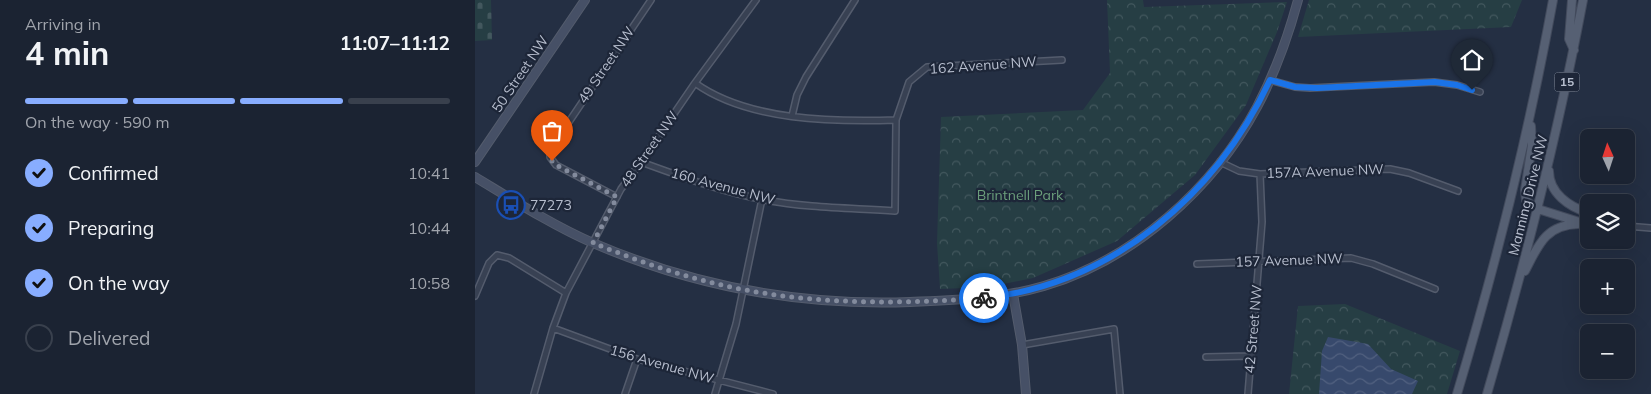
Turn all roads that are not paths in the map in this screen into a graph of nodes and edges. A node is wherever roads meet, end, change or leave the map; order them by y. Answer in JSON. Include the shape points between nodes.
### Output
{"nodes":[{"id":1,"x":585,"y":0,"type":"edge"},
{"id":2,"x":651,"y":0,"type":"edge"},
{"id":3,"x":755,"y":0,"type":"edge"},
{"id":4,"x":855,"y":0,"type":"edge"},
{"id":5,"x":1298,"y":0,"type":"edge"},
{"id":6,"x":1553,"y":0,"type":"edge"},
{"id":7,"x":1572,"y":0,"type":"edge"},
{"id":8,"x":1583,"y":0,"type":"edge"},
{"id":9,"x":1574,"y":50,"type":"junction"},
{"id":10,"x":1062,"y":60,"type":"dead end"},
{"id":11,"x":1270,"y":80,"type":"junction"},
{"id":12,"x":695,"y":83,"type":"junction"},
{"id":13,"x":1480,"y":92,"type":"dead end"},
{"id":14,"x":1531,"y":114,"type":"junction"},
{"id":15,"x":792,"y":116,"type":"junction"},
{"id":16,"x":896,"y":120,"type":"junction"},
{"id":17,"x":475,"y":162,"type":"edge"},
{"id":18,"x":641,"y":162,"type":"junction"},
{"id":19,"x":1220,"y":162,"type":"junction"},
{"id":20,"x":1549,"y":163,"type":"junction"},
{"id":21,"x":1260,"y":174,"type":"junction"},
{"id":22,"x":475,"y":178,"type":"edge"},
{"id":23,"x":1458,"y":191,"type":"dead end"},
{"id":24,"x":617,"y":197,"type":"junction"},
{"id":25,"x":761,"y":199,"type":"junction"},
{"id":26,"x":1538,"y":209,"type":"junction"},
{"id":27,"x":1580,"y":210,"type":"edge"},
{"id":28,"x":1580,"y":222,"type":"edge"},
{"id":29,"x":1580,"y":224,"type":"edge"},
{"id":30,"x":1635,"y":227,"type":"edge"},
{"id":31,"x":1651,"y":228,"type":"edge"},
{"id":32,"x":593,"y":243,"type":"junction"},
{"id":33,"x":1260,"y":261,"type":"junction"},
{"id":34,"x":1197,"y":264,"type":"dead end"},
{"id":35,"x":1519,"y":281,"type":"junction"},
{"id":36,"x":743,"y":289,"type":"junction"},
{"id":37,"x":1435,"y":289,"type":"dead end"},
{"id":38,"x":566,"y":293,"type":"junction"},
{"id":39,"x":1013,"y":294,"type":"junction"},
{"id":40,"x":475,"y":296,"type":"edge"},
{"id":41,"x":553,"y":328,"type":"junction"},
{"id":42,"x":1022,"y":345,"type":"junction"},
{"id":43,"x":1250,"y":356,"type":"junction"},
{"id":44,"x":1206,"y":357,"type":"dead end"},
{"id":45,"x":637,"y":359,"type":"junction"},
{"id":46,"x":719,"y":381,"type":"junction"},
{"id":47,"x":534,"y":394,"type":"edge"},
{"id":48,"x":625,"y":394,"type":"edge"},
{"id":49,"x":715,"y":394,"type":"edge"},
{"id":50,"x":773,"y":394,"type":"edge"},
{"id":51,"x":1026,"y":394,"type":"edge"},
{"id":52,"x":1120,"y":394,"type":"edge"},
{"id":53,"x":1248,"y":394,"type":"edge"},
{"id":54,"x":1457,"y":394,"type":"edge"},
{"id":55,"x":1487,"y":394,"type":"edge"}],
"edges":[{"from":1,"to":17,"type":"street","name":"50 Street NW"},
{"from":2,"to":24,"type":"street","name":"49 Street NW","via":[[552,146],[549,157],[556,165]]},
{"from":3,"to":12,"type":"street","name":"48 Street NW"},
{"from":4,"to":15,"type":"street","via":[[806,77]]},
{"from":5,"to":11,"type":"street"},
{"from":6,"to":14,"type":"main road","name":"Manning Drive NW"},
{"from":7,"to":9,"type":"main road","via":[[1569,39]]},
{"from":8,"to":9,"type":"main road","name":"Manning Drive NW","number":"15"},
{"from":9,"to":20,"type":"main road","name":"Manning Drive NW","number":"15"},
{"from":10,"to":16,"type":"street","name":"162 Avenue NW","via":[[927,67],[909,82]]},
{"from":11,"to":13,"type":"street","via":[[1295,87],[1317,88],[1435,82]]},
{"from":11,"to":19,"type":"street","via":[[1249,121]]},
{"from":12,"to":15,"type":"street","via":[[724,100]]},
{"from":12,"to":18,"type":"street","name":"48 Street NW"},
{"from":14,"to":26,"type":"main road","via":[[1532,145],[1525,190],[1526,200]]},
{"from":14,"to":54,"type":"main road","name":"Manning Drive NW","via":[[1499,246]]},
{"from":15,"to":16,"type":"street"},
{"from":16,"to":25,"type":"street","name":"160 Avenue NW","via":[[895,211]]},
{"from":18,"to":24,"type":"street","name":"48 Street NW"},
{"from":18,"to":25,"type":"street","name":"160 Avenue NW"},
{"from":19,"to":21,"type":"street","name":"157A Avenue NW","via":[[1239,171]]},
{"from":19,"to":39,"type":"street","via":[[1179,206],[1124,249],[1073,276]]},
{"from":20,"to":26,"type":"main road","name":"Manning Drive NW"},
{"from":20,"to":27,"type":"main road","via":[[1552,185],[1562,199]]},
{"from":21,"to":23,"type":"street","name":"157A Avenue NW","via":[[1390,169]]},
{"from":21,"to":33,"type":"street","name":"42 Street NW"},
{"from":22,"to":32,"type":"street"},
{"from":24,"to":32,"type":"street","name":"48 Street NW"},
{"from":25,"to":36,"type":"street"},
{"from":26,"to":28,"type":"main road"},
{"from":26,"to":35,"type":"main road","name":"Manning Drive NW"},
{"from":29,"to":35,"type":"main road","via":[[1567,224],[1547,234]]},
{"from":30,"to":31,"type":"street"},
{"from":32,"to":36,"type":"street","via":[[670,271]]},
{"from":32,"to":38,"type":"street","name":"48 Street NW"},
{"from":33,"to":34,"type":"street","name":"157 Avenue NW"},
{"from":33,"to":37,"type":"street","name":"157 Avenue NW","via":[[1351,258]]},
{"from":33,"to":43,"type":"street","name":"42 Street NW"},
{"from":35,"to":55,"type":"main road","name":"Manning Drive NW"},
{"from":36,"to":39,"type":"street","via":[[809,299],[867,303],[959,300]]},
{"from":36,"to":46,"type":"street"},
{"from":38,"to":40,"type":"street","via":[[509,258],[497,256],[489,262]]},
{"from":38,"to":41,"type":"street","name":"48 Street NW"},
{"from":39,"to":42,"type":"street"},
{"from":41,"to":45,"type":"street","name":"156 Avenue NW"},
{"from":41,"to":47,"type":"street","name":"48 Street NW"},
{"from":42,"to":51,"type":"street"},
{"from":42,"to":52,"type":"street","via":[[1114,328]]},
{"from":43,"to":44,"type":"street"},
{"from":43,"to":53,"type":"street","name":"42 Street NW"},
{"from":45,"to":46,"type":"street","name":"156 Avenue NW"},
{"from":45,"to":48,"type":"street"},
{"from":46,"to":49,"type":"street"},
{"from":46,"to":50,"type":"street","name":"156 Avenue NW"}]}
